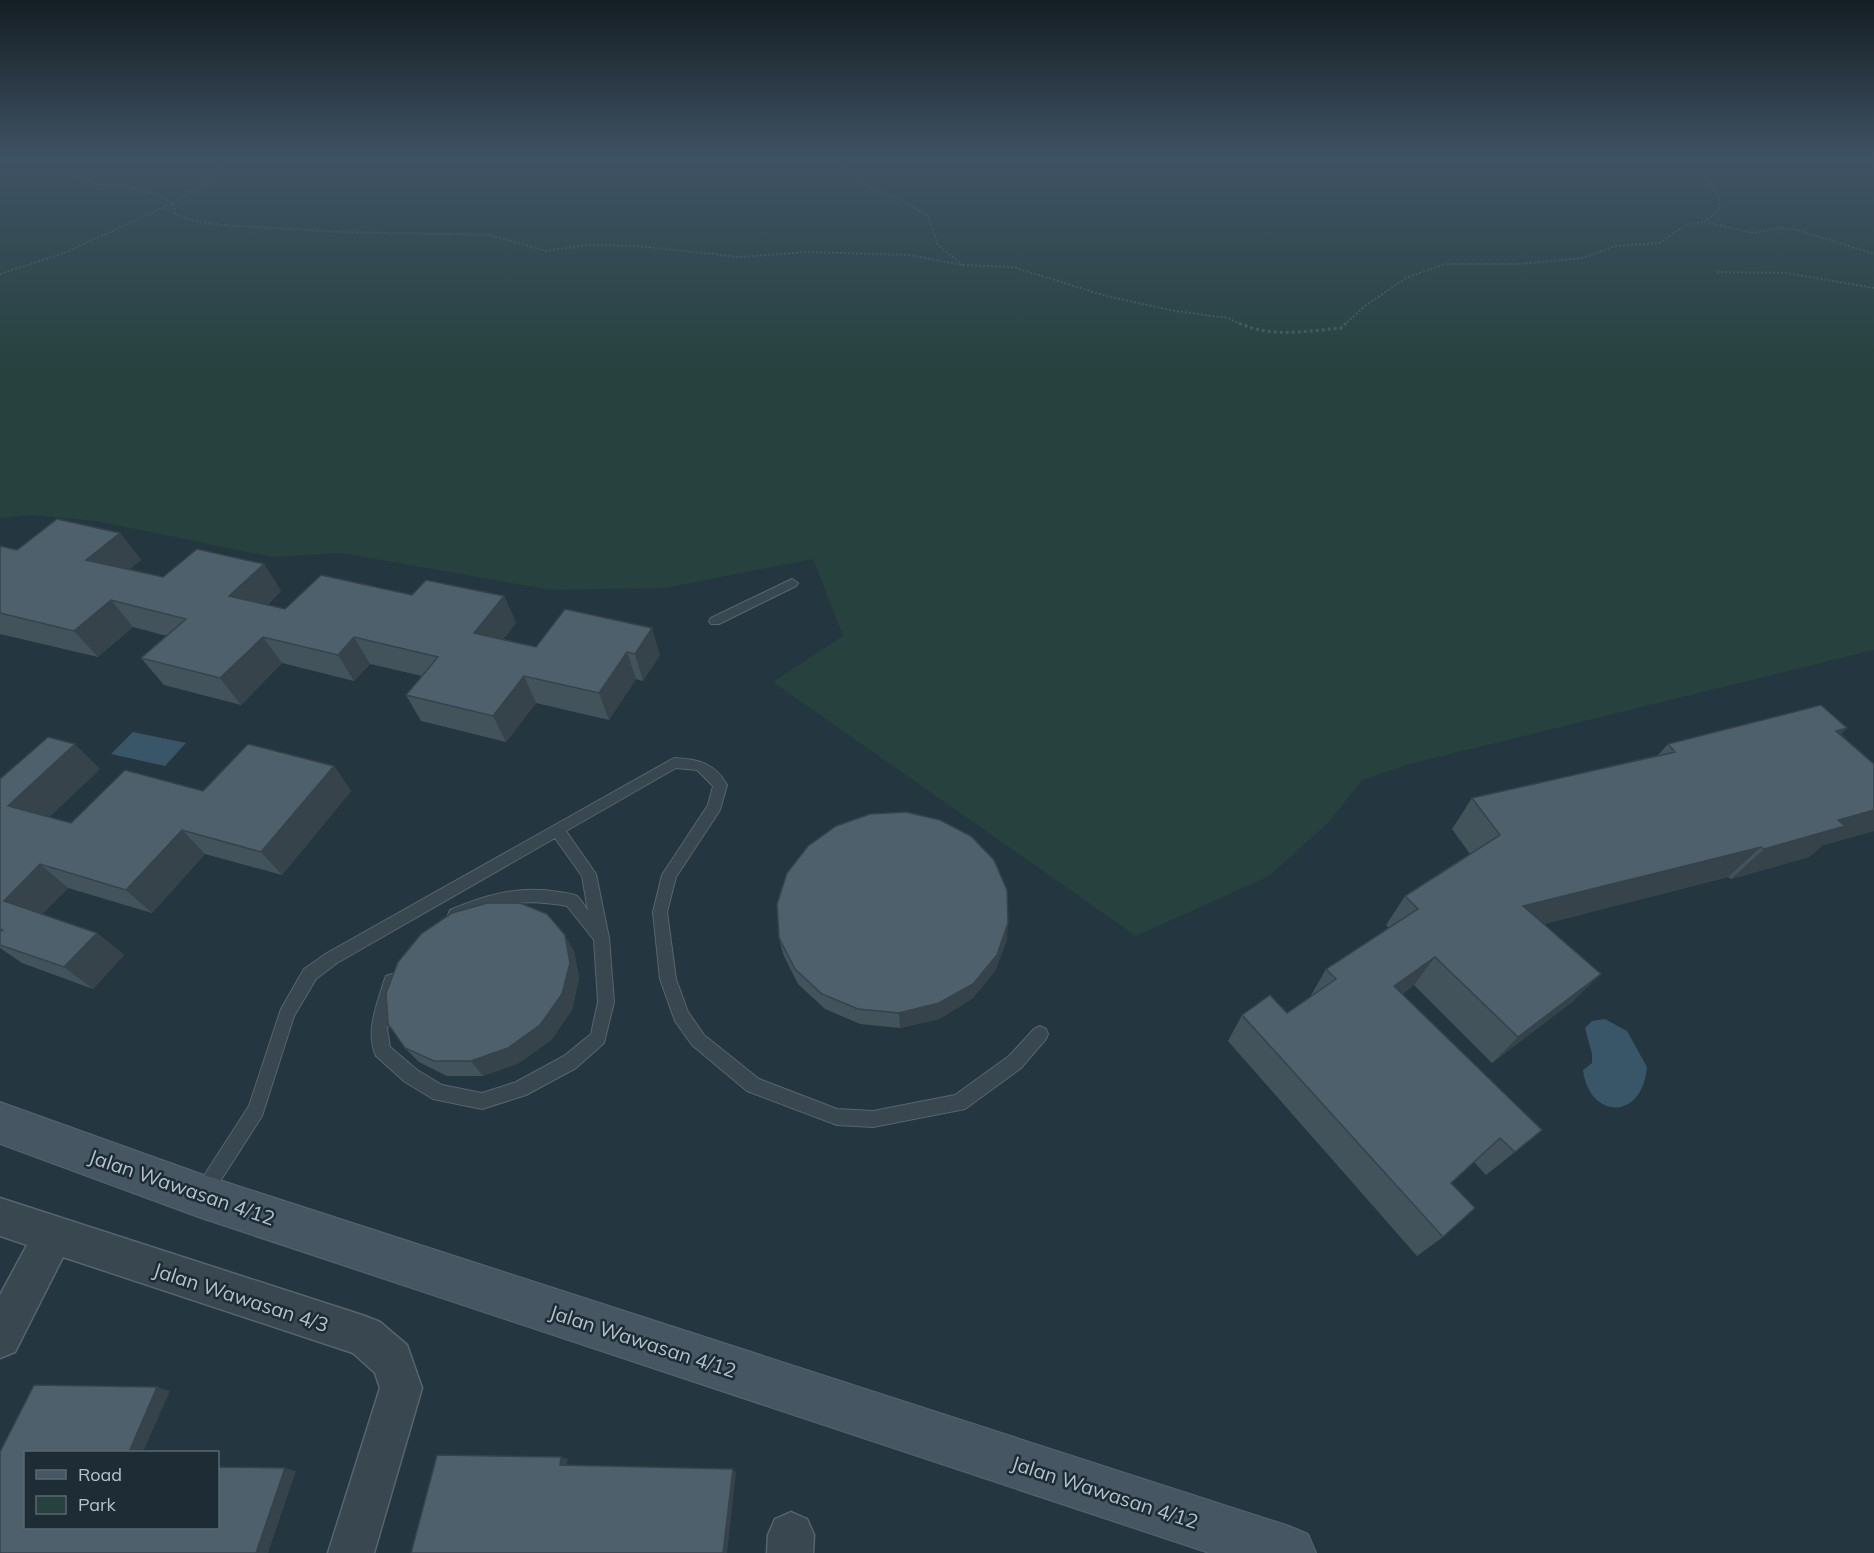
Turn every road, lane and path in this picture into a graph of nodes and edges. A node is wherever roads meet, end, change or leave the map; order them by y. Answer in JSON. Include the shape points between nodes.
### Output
{"nodes":[{"id":1,"x":115,"y":229,"type":"edge"},
{"id":2,"x":297,"y":229,"type":"edge"},
{"id":3,"x":933,"y":229,"type":"edge"},
{"id":4,"x":1679,"y":229,"type":"edge"},
{"id":5,"x":1735,"y":229,"type":"edge"},
{"id":6,"x":1772,"y":229,"type":"edge"},
{"id":7,"x":1793,"y":229,"type":"edge"},
{"id":8,"x":1874,"y":254,"type":"edge"},
{"id":9,"x":963,"y":265,"type":"junction"},
{"id":10,"x":1717,"y":272,"type":"dead end"},
{"id":11,"x":0,"y":274,"type":"edge"},
{"id":12,"x":1874,"y":288,"type":"edge"},
{"id":13,"x":792,"y":583,"type":"dead end"},
{"id":14,"x":716,"y":621,"type":"dead end"},
{"id":15,"x":557,"y":830,"type":"junction"},
{"id":16,"x":441,"y":921,"type":"edge"},
{"id":17,"x":601,"y":938,"type":"junction"},
{"id":18,"x":396,"y":971,"type":"edge"},
{"id":19,"x":1040,"y":1034,"type":"dead end"},
{"id":20,"x":0,"y":1123,"type":"edge"},
{"id":21,"x":201,"y":1196,"type":"junction"},
{"id":22,"x":0,"y":1217,"type":"edge"},
{"id":23,"x":53,"y":1235,"type":"junction"},
{"id":24,"x":0,"y":1337,"type":"edge"},
{"id":25,"x":351,"y":1553,"type":"edge"},
{"id":26,"x":1289,"y":1553,"type":"edge"}],
"edges":[{"from":1,"to":11,"type":"path","via":[[64,253]]},
{"from":2,"to":9,"type":"path","via":[[490,235],[546,251],[586,245],[639,246],[740,257],[807,252],[909,255]]},
{"from":3,"to":9,"type":"path","via":[[938,245]]},
{"from":4,"to":9,"type":"path","via":[[1660,243],[1615,246],[1584,258],[1520,264],[1445,264],[1406,278],[1341,328],[1297,332],[1255,331],[1228,318],[1106,296],[1012,267]]},
{"from":5,"to":6,"type":"path","via":[[1753,234]]},
{"from":7,"to":8,"type":"path"},
{"from":10,"to":12,"type":"path","via":[[1786,273]]},
{"from":13,"to":14,"type":"lane"},
{"from":15,"to":17,"type":"lane","via":[[589,874]]},
{"from":15,"to":19,"type":"lane","via":[[674,763],[699,764],[710,771],[720,785],[715,806],[669,875],[663,893],[660,912],[668,979],[681,1016],[698,1041],[753,1085],[837,1116],[873,1119],[959,1103],[1015,1062]]},
{"from":15,"to":21,"type":"lane","via":[[310,974],[287,1014],[256,1110]]},
{"from":16,"to":17,"type":"lane","via":[[475,906],[517,895],[548,896],[571,900]]},
{"from":17,"to":18,"type":"lane","via":[[606,1002],[598,1038],[570,1062],[520,1089],[483,1101],[439,1093],[382,1051],[380,1029],[387,992]]},
{"from":20,"to":21,"type":"street","name":"Jalan Wawasan 4/12"},
{"from":21,"to":26,"type":"street","name":"Jalan Wawasan 4/12"},
{"from":22,"to":23,"type":"street","name":"Jalan Wawasan 4/3"},
{"from":23,"to":24,"type":"street"},
{"from":23,"to":25,"type":"street","name":"Jalan Wawasan 4/3","via":[[365,1337],[392,1360],[400,1388]]}]}
